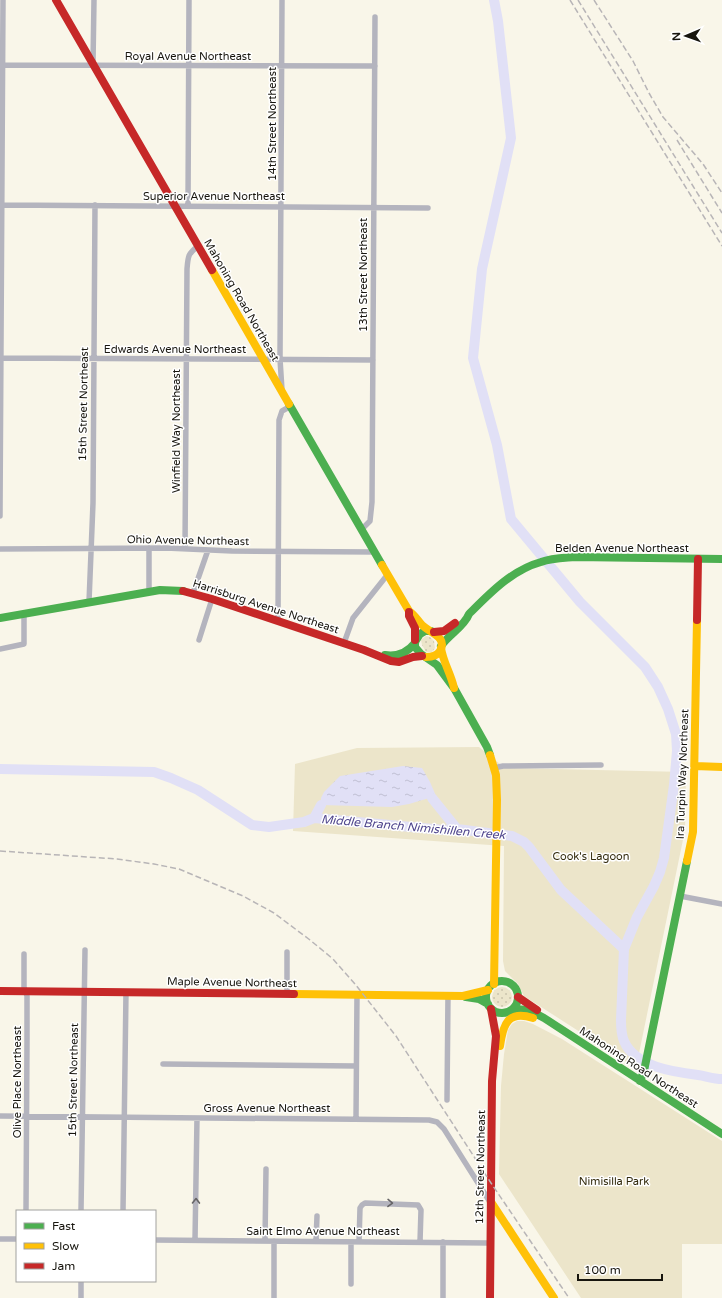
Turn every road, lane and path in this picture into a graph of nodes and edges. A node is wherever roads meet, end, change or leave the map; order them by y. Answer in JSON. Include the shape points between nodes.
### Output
{"nodes":[{"id":1,"x":3,"y":0,"type":"edge"},
{"id":2,"x":56,"y":0,"type":"edge"},
{"id":3,"x":94,"y":0,"type":"edge"},
{"id":4,"x":189,"y":0,"type":"edge"},
{"id":5,"x":282,"y":0,"type":"edge"},
{"id":6,"x":375,"y":17,"type":"dead end"},
{"id":7,"x":1,"y":65,"type":"edge"},
{"id":8,"x":94,"y":65,"type":"junction"},
{"id":9,"x":189,"y":66,"type":"junction"},
{"id":10,"x":282,"y":66,"type":"junction"},
{"id":11,"x":375,"y":66,"type":"junction"},
{"id":12,"x":1,"y":205,"type":"edge"},
{"id":13,"x":95,"y":205,"type":"junction"},
{"id":14,"x":175,"y":206,"type":"junction"},
{"id":15,"x":188,"y":206,"type":"junction"},
{"id":16,"x":281,"y":206,"type":"junction"},
{"id":17,"x":374,"y":207,"type":"junction"},
{"id":18,"x":428,"y":208,"type":"dead end"},
{"id":19,"x":198,"y":246,"type":"junction"},
{"id":20,"x":0,"y":358,"type":"edge"},
{"id":21,"x":94,"y":358,"type":"junction"},
{"id":22,"x":187,"y":359,"type":"junction"},
{"id":23,"x":264,"y":359,"type":"junction"},
{"id":24,"x":280,"y":359,"type":"junction"},
{"id":25,"x":373,"y":360,"type":"junction"},
{"id":26,"x":282,"y":392,"type":"junction"},
{"id":27,"x":291,"y":406,"type":"junction"},
{"id":28,"x":0,"y":516,"type":"edge"},
{"id":29,"x":362,"y":529,"type":"junction"},
{"id":30,"x":149,"y":548,"type":"junction"},
{"id":31,"x":91,"y":549,"type":"junction"},
{"id":32,"x":185,"y":549,"type":"junction"},
{"id":33,"x":0,"y":550,"type":"edge"},
{"id":34,"x":208,"y":550,"type":"junction"},
{"id":35,"x":279,"y":552,"type":"junction"},
{"id":36,"x":375,"y":552,"type":"junction"},
{"id":37,"x":698,"y":559,"type":"junction"},
{"id":38,"x":722,"y":559,"type":"edge"},
{"id":39,"x":388,"y":574,"type":"junction"},
{"id":40,"x":149,"y":591,"type":"junction"},
{"id":41,"x":194,"y":593,"type":"junction"},
{"id":42,"x":212,"y":599,"type":"junction"},
{"id":43,"x":89,"y":602,"type":"junction"},
{"id":44,"x":409,"y":611,"type":"junction"},
{"id":45,"x":24,"y":614,"type":"junction"},
{"id":46,"x":468,"y":614,"type":"junction"},
{"id":47,"x":0,"y":618,"type":"edge"},
{"id":48,"x":278,"y":621,"type":"junction"},
{"id":49,"x":432,"y":631,"type":"junction"},
{"id":50,"x":199,"y":640,"type":"dead end"},
{"id":51,"x":415,"y":642,"type":"junction"},
{"id":52,"x":344,"y":643,"type":"junction"},
{"id":53,"x":441,"y":647,"type":"junction"},
{"id":54,"x":0,"y":649,"type":"edge"},
{"id":55,"x":380,"y":656,"type":"junction"},
{"id":56,"x":424,"y":657,"type":"junction"},
{"id":57,"x":454,"y":688,"type":"junction"},
{"id":58,"x":601,"y":765,"type":"dead end"},
{"id":59,"x":695,"y":766,"type":"junction"},
{"id":60,"x":722,"y":767,"type":"edge"},
{"id":61,"x":494,"y":768,"type":"junction"},
{"id":62,"x":680,"y":896,"type":"junction"},
{"id":63,"x":722,"y":904,"type":"edge"},
{"id":64,"x":85,"y":950,"type":"dead end"},
{"id":65,"x":287,"y":952,"type":"dead end"},
{"id":66,"x":24,"y":954,"type":"dead end"},
{"id":67,"x":495,"y":958,"type":"junction"},
{"id":68,"x":506,"y":982,"type":"junction"},
{"id":69,"x":491,"y":987,"type":"junction"},
{"id":70,"x":0,"y":991,"type":"edge"},
{"id":71,"x":25,"y":991,"type":"junction"},
{"id":72,"x":84,"y":992,"type":"junction"},
{"id":73,"x":126,"y":992,"type":"junction"},
{"id":74,"x":287,"y":994,"type":"junction"},
{"id":75,"x":357,"y":995,"type":"junction"},
{"id":76,"x":448,"y":995,"type":"junction"},
{"id":77,"x":463,"y":996,"type":"junction"},
{"id":78,"x":518,"y":997,"type":"junction"},
{"id":79,"x":490,"y":1006,"type":"junction"},
{"id":80,"x":511,"y":1010,"type":"junction"},
{"id":81,"x":544,"y":1018,"type":"junction"},
{"id":82,"x":568,"y":1034,"type":"junction"},
{"id":83,"x":496,"y":1036,"type":"junction"},
{"id":84,"x":163,"y":1064,"type":"dead end"},
{"id":85,"x":356,"y":1066,"type":"junction"},
{"id":86,"x":492,"y":1081,"type":"junction"},
{"id":87,"x":640,"y":1081,"type":"junction"},
{"id":88,"x":447,"y":1100,"type":"dead end"},
{"id":89,"x":0,"y":1116,"type":"edge"},
{"id":90,"x":27,"y":1116,"type":"junction"},
{"id":91,"x":82,"y":1117,"type":"junction"},
{"id":92,"x":124,"y":1117,"type":"junction"},
{"id":93,"x":197,"y":1118,"type":"junction"},
{"id":94,"x":356,"y":1119,"type":"junction"},
{"id":95,"x":722,"y":1134,"type":"edge"},
{"id":96,"x":266,"y":1169,"type":"dead end"},
{"id":97,"x":491,"y":1202,"type":"junction"},
{"id":98,"x":26,"y":1210,"type":"edge"},
{"id":99,"x":81,"y":1210,"type":"edge"},
{"id":100,"x":123,"y":1210,"type":"edge"},
{"id":101,"x":317,"y":1216,"type":"dead end"},
{"id":102,"x":0,"y":1239,"type":"edge"},
{"id":103,"x":16,"y":1239,"type":"edge"},
{"id":104,"x":156,"y":1240,"type":"edge"},
{"id":105,"x":195,"y":1240,"type":"junction"},
{"id":106,"x":265,"y":1241,"type":"junction"},
{"id":107,"x":274,"y":1241,"type":"junction"},
{"id":108,"x":316,"y":1241,"type":"junction"},
{"id":109,"x":351,"y":1242,"type":"junction"},
{"id":110,"x":359,"y":1242,"type":"junction"},
{"id":111,"x":420,"y":1242,"type":"junction"},
{"id":112,"x":443,"y":1242,"type":"junction"},
{"id":113,"x":490,"y":1243,"type":"junction"},
{"id":114,"x":81,"y":1282,"type":"edge"},
{"id":115,"x":351,"y":1284,"type":"dead end"},
{"id":116,"x":81,"y":1298,"type":"edge"},
{"id":117,"x":274,"y":1298,"type":"edge"},
{"id":118,"x":443,"y":1298,"type":"edge"},
{"id":119,"x":490,"y":1298,"type":"edge"},
{"id":120,"x":554,"y":1298,"type":"edge"}],
"edges":[{"from":1,"to":7,"type":"street"},
{"from":2,"to":8,"type":"main road","name":"Mahoning Road Northeast"},
{"from":3,"to":8,"type":"street"},
{"from":4,"to":9,"type":"street"},
{"from":5,"to":10,"type":"street","name":"14th Street Northeast"},
{"from":6,"to":11,"type":"street","name":"13th Street Northeast"},
{"from":7,"to":8,"type":"street","name":"Royal Avenue Northeast"},
{"from":7,"to":12,"type":"street"},
{"from":8,"to":9,"type":"street","name":"Royal Avenue Northeast"},
{"from":8,"to":14,"type":"main road","name":"Mahoning Road Northeast"},
{"from":9,"to":10,"type":"street","name":"Royal Avenue Northeast"},
{"from":9,"to":15,"type":"street"},
{"from":10,"to":11,"type":"street","name":"Royal Avenue Northeast"},
{"from":10,"to":16,"type":"street","name":"14th Street Northeast"},
{"from":11,"to":17,"type":"street","name":"13th Street Northeast"},
{"from":12,"to":13,"type":"street","name":"Superior Avenue Northeast"},
{"from":12,"to":20,"type":"street"},
{"from":13,"to":14,"type":"street","name":"Superior Avenue Northeast"},
{"from":13,"to":21,"type":"street","name":"15th Street Northeast"},
{"from":14,"to":15,"type":"street","name":"Superior Avenue Northeast"},
{"from":14,"to":19,"type":"main road","name":"Mahoning Road Northeast"},
{"from":15,"to":16,"type":"street","name":"Superior Avenue Northeast"},
{"from":16,"to":17,"type":"street","name":"Superior Avenue Northeast"},
{"from":16,"to":24,"type":"street","name":"14th Street Northeast"},
{"from":17,"to":18,"type":"street","name":"Superior Avenue Northeast"},
{"from":17,"to":25,"type":"street","name":"13th Street Northeast"},
{"from":19,"to":22,"type":"street","name":"Winfield Way Northeast","via":[[190,253],[188,259]]},
{"from":19,"to":23,"type":"main road","name":"Mahoning Road Northeast"},
{"from":20,"to":21,"type":"street","name":"Edwards Avenue Northeast"},
{"from":20,"to":28,"type":"street"},
{"from":21,"to":22,"type":"street","name":"Edwards Avenue Northeast"},
{"from":21,"to":31,"type":"street","name":"15th Street Northeast"},
{"from":22,"to":23,"type":"street","name":"Edwards Avenue Northeast"},
{"from":22,"to":32,"type":"street","name":"Winfield Way Northeast"},
{"from":23,"to":24,"type":"street","name":"Edwards Avenue Northeast"},
{"from":23,"to":26,"type":"main road","name":"Mahoning Road Northeast"},
{"from":24,"to":25,"type":"street","name":"Edwards Avenue Northeast"},
{"from":24,"to":26,"type":"street","name":"14th Street Northeast"},
{"from":25,"to":29,"type":"street","name":"13th Street Northeast","via":[[372,502],[370,521]]},
{"from":26,"to":27,"type":"main road","name":"Mahoning Road Northeast"},
{"from":27,"to":29,"type":"main road","name":"Mahoning Road Northeast"},
{"from":27,"to":35,"type":"street","via":[[282,411],[279,420]]},
{"from":29,"to":36,"type":"main road","name":"Mahoning Road Northeast"},
{"from":30,"to":31,"type":"street","name":"Ohio Avenue Northeast"},
{"from":30,"to":32,"type":"street","name":"Ohio Avenue Northeast"},
{"from":30,"to":40,"type":"street"},
{"from":31,"to":33,"type":"street","name":"Ohio Avenue Northeast"},
{"from":31,"to":43,"type":"street","name":"15th Street Northeast"},
{"from":32,"to":34,"type":"street","name":"Ohio Avenue Northeast"},
{"from":34,"to":35,"type":"street","name":"Ohio Avenue Northeast"},
{"from":34,"to":41,"type":"street"},
{"from":35,"to":36,"type":"street","name":"Ohio Avenue Northeast"},
{"from":35,"to":48,"type":"street"},
{"from":36,"to":39,"type":"main road","name":"Mahoning Road Northeast"},
{"from":37,"to":38,"type":"main road","name":"Belden Avenue Northeast"},
{"from":37,"to":46,"type":"main road","name":"Belden Avenue Northeast","via":[[559,558],[535,563],[509,577]]},
{"from":37,"to":59,"type":"main road","name":"Ira Turpin Way Northeast"},
{"from":39,"to":44,"type":"main road","name":"Mahoning Road Northeast"},
{"from":39,"to":52,"type":"street","via":[[353,618]]},
{"from":40,"to":41,"type":"main road","name":"Harrisburg Avenue Northeast","via":[[172,590]]},
{"from":40,"to":43,"type":"main road","name":"Harrisburg Avenue Northeast"},
{"from":41,"to":42,"type":"main road","name":"Harrisburg Avenue Northeast"},
{"from":42,"to":48,"type":"main road","name":"Harrisburg Avenue Northeast"},
{"from":42,"to":50,"type":"street"},
{"from":43,"to":45,"type":"main road","name":"Harrisburg Avenue Northeast"},
{"from":44,"to":49,"type":"main road","name":"Mahoning Road Northeast","via":[[414,613],[422,625]]},
{"from":44,"to":51,"type":"main road","name":"Mahoning Road Northeast","via":[[415,628]]},
{"from":45,"to":47,"type":"main road","name":"Harrisburg Avenue Northeast"},
{"from":45,"to":54,"type":"street","via":[[24,644]]},
{"from":46,"to":49,"type":"main road","name":"Belden Avenue Northeast","via":[[447,630]]},
{"from":46,"to":53,"type":"main road","name":"Belden Avenue Northeast","via":[[468,619]]},
{"from":48,"to":52,"type":"main road","name":"Harrisburg Avenue Northeast"},
{"from":49,"to":51,"type":"main road","via":[[421,633]]},
{"from":49,"to":53,"type":"main road","via":[[440,637]]},
{"from":51,"to":55,"type":"main road","name":"Harrisburg Avenue Northeast","via":[[400,656]]},
{"from":51,"to":56,"type":"main road","via":[[416,650]]},
{"from":52,"to":55,"type":"main road","name":"Harrisburg Avenue Northeast"},
{"from":53,"to":56,"type":"main road","via":[[434,656]]},
{"from":53,"to":57,"type":"main road","via":[[442,660],[453,680]]},
{"from":55,"to":56,"type":"main road","name":"Harrisburg Avenue Northeast","via":[[397,662],[413,657]]},
{"from":56,"to":57,"type":"main road","via":[[436,664]]},
{"from":57,"to":61,"type":"main road","via":[[482,737]]},
{"from":58,"to":61,"type":"street"},
{"from":59,"to":60,"type":"main road"},
{"from":59,"to":62,"type":"main road","name":"Ira Turpin Way Northeast","via":[[693,832]]},
{"from":61,"to":67,"type":"main road","via":[[497,788]]},
{"from":62,"to":63,"type":"street"},
{"from":62,"to":87,"type":"main road","name":"Ira Turpin Way Northeast"},
{"from":64,"to":72,"type":"street","name":"15th Street Northeast"},
{"from":65,"to":74,"type":"street"},
{"from":66,"to":71,"type":"street","name":"Olive Place Northeast"},
{"from":67,"to":68,"type":"main road"},
{"from":67,"to":69,"type":"main road"},
{"from":68,"to":69,"type":"main road"},
{"from":68,"to":78,"type":"main road","via":[[515,988]]},
{"from":69,"to":77,"type":"main road","name":"Maple Avenue Northeast"},
{"from":69,"to":79,"type":"main road","via":[[487,998]]},
{"from":70,"to":71,"type":"main road","name":"Maple Avenue Northeast"},
{"from":71,"to":72,"type":"main road","name":"Maple Avenue Northeast"},
{"from":71,"to":90,"type":"street","name":"Olive Place Northeast"},
{"from":72,"to":73,"type":"main road","name":"Maple Avenue Northeast"},
{"from":72,"to":91,"type":"street","name":"15th Street Northeast"},
{"from":73,"to":74,"type":"main road","name":"Maple Avenue Northeast"},
{"from":73,"to":92,"type":"street"},
{"from":74,"to":75,"type":"main road","name":"Maple Avenue Northeast"},
{"from":75,"to":76,"type":"main road","name":"Maple Avenue Northeast"},
{"from":75,"to":85,"type":"street"},
{"from":76,"to":77,"type":"main road","name":"Maple Avenue Northeast"},
{"from":76,"to":88,"type":"street"},
{"from":77,"to":79,"type":"main road","name":"Maple Avenue Northeast","via":[[480,999]]},
{"from":78,"to":80,"type":"main road"},
{"from":78,"to":81,"type":"main road","name":"Mahoning Road Northeast","via":[[536,1008]]},
{"from":79,"to":80,"type":"main road","via":[[500,1013]]},
{"from":79,"to":83,"type":"main road","name":"12th Street Northeast"},
{"from":80,"to":81,"type":"main road","name":"Mahoning Road Northeast","via":[[526,1010]]},
{"from":80,"to":83,"type":"main road","name":"12th Street Northeast","via":[[503,1018]]},
{"from":81,"to":82,"type":"main road","name":"Mahoning Road Northeast"},
{"from":82,"to":86,"type":"main road","via":[[562,1034],[527,1016],[511,1017],[502,1032],[498,1070]]},
{"from":82,"to":87,"type":"main road","name":"Mahoning Road Northeast"},
{"from":83,"to":86,"type":"main road","name":"12th Street Northeast"},
{"from":84,"to":85,"type":"street"},
{"from":85,"to":94,"type":"street"},
{"from":86,"to":97,"type":"main road","name":"12th Street Northeast"},
{"from":87,"to":95,"type":"main road","name":"Mahoning Road Northeast"},
{"from":89,"to":90,"type":"street","name":"Gross Avenue Northeast"},
{"from":90,"to":91,"type":"street","name":"Gross Avenue Northeast"},
{"from":90,"to":98,"type":"street","name":"Olive Place Northeast"},
{"from":91,"to":92,"type":"street","name":"Gross Avenue Northeast"},
{"from":91,"to":99,"type":"street","name":"15th Street Northeast"},
{"from":92,"to":93,"type":"street","name":"Gross Avenue Northeast"},
{"from":92,"to":100,"type":"street"},
{"from":93,"to":94,"type":"street","name":"Gross Avenue Northeast"},
{"from":105,"to":93,"type":"street","one_way":true},
{"from":94,"to":97,"type":"street","name":"Gross Avenue Northeast","via":[[437,1122]]},
{"from":96,"to":106,"type":"street"},
{"from":97,"to":113,"type":"main road","name":"12th Street Northeast"},
{"from":97,"to":120,"type":"main road"},
{"from":101,"to":108,"type":"street"},
{"from":102,"to":103,"type":"street"},
{"from":104,"to":105,"type":"street","name":"Saint Elmo Avenue Northeast"},
{"from":105,"to":106,"type":"street","name":"Saint Elmo Avenue Northeast"},
{"from":106,"to":107,"type":"street","name":"Saint Elmo Avenue Northeast"},
{"from":107,"to":108,"type":"street","name":"Saint Elmo Avenue Northeast"},
{"from":107,"to":117,"type":"street"},
{"from":108,"to":109,"type":"street","name":"Saint Elmo Avenue Northeast"},
{"from":109,"to":110,"type":"street","name":"Saint Elmo Avenue Northeast"},
{"from":109,"to":115,"type":"street"},
{"from":110,"to":111,"type":"street","name":"Saint Elmo Avenue Northeast"},
{"from":110,"to":111,"type":"street","one_way":true,"via":[[360,1208],[365,1203],[419,1206]]},
{"from":111,"to":112,"type":"street","name":"Saint Elmo Avenue Northeast"},
{"from":112,"to":113,"type":"street","name":"Saint Elmo Avenue Northeast"},
{"from":112,"to":118,"type":"street"},
{"from":113,"to":119,"type":"main road","name":"12th Street Northeast"},
{"from":114,"to":116,"type":"street"}]}
